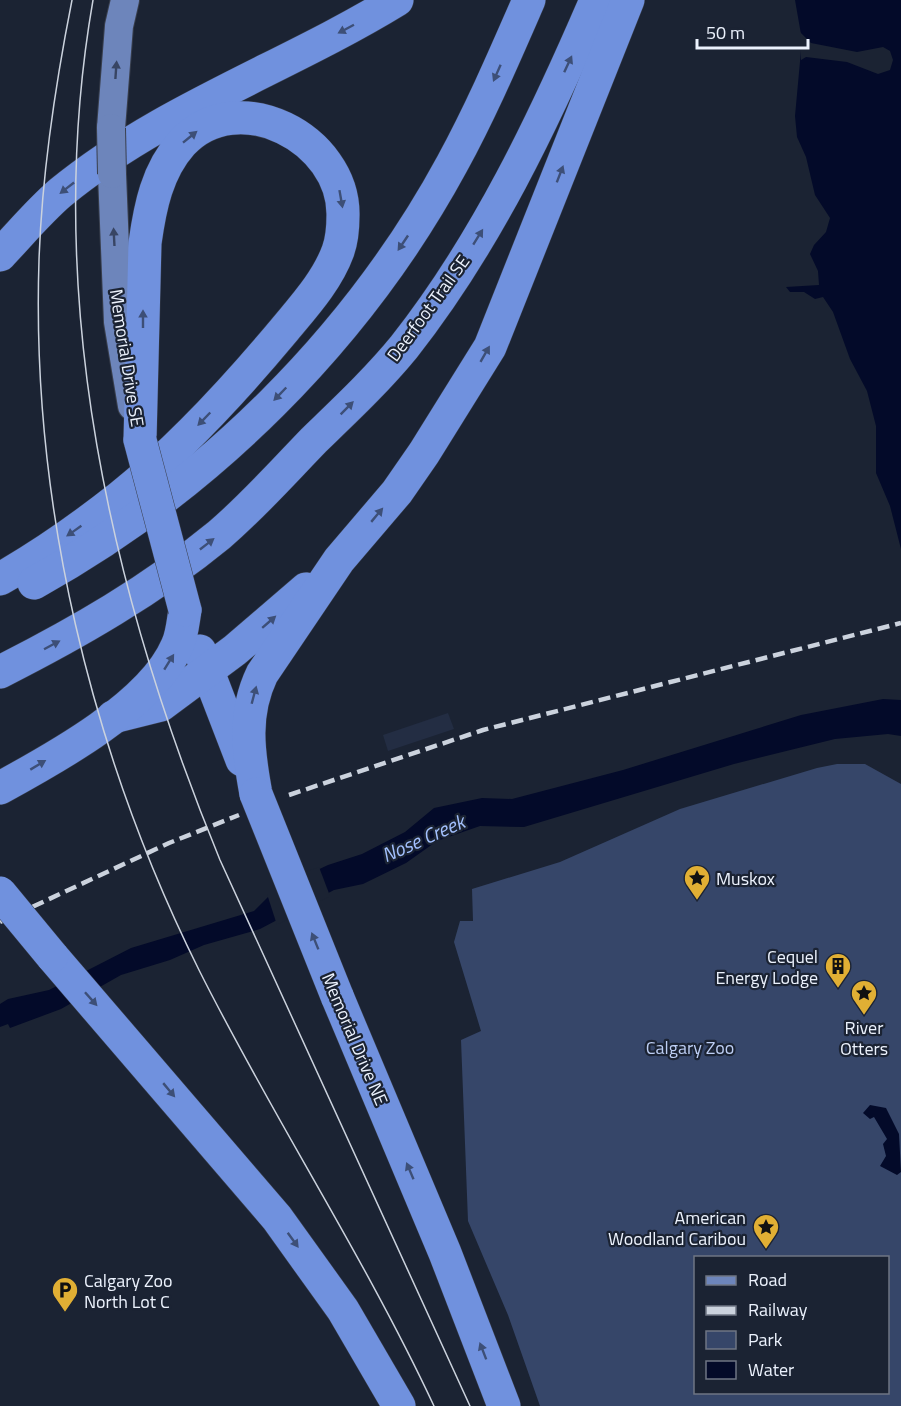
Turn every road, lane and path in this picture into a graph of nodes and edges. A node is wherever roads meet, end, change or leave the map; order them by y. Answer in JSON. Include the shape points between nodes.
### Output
{"nodes":[{"id":1,"x":124,"y":0,"type":"edge"},
{"id":2,"x":397,"y":0,"type":"edge"},
{"id":3,"x":529,"y":0,"type":"edge"},
{"id":4,"x":596,"y":0,"type":"edge"},
{"id":5,"x":628,"y":0,"type":"edge"},
{"id":6,"x":0,"y":255,"type":"edge"},
{"id":7,"x":140,"y":440,"type":"junction"},
{"id":8,"x":339,"y":560,"type":"junction"},
{"id":9,"x":0,"y":579,"type":"edge"},
{"id":10,"x":0,"y":602,"type":"edge"},
{"id":11,"x":185,"y":610,"type":"junction"},
{"id":12,"x":207,"y":671,"type":"junction"},
{"id":13,"x":0,"y":672,"type":"edge"},
{"id":14,"x":113,"y":717,"type":"junction"},
{"id":15,"x":1,"y":786,"type":"edge"},
{"id":16,"x":256,"y":794,"type":"junction"},
{"id":17,"x":0,"y":893,"type":"edge"},
{"id":18,"x":0,"y":920,"type":"edge"},
{"id":19,"x":52,"y":956,"type":"junction"},
{"id":20,"x":399,"y":1406,"type":"edge"},
{"id":21,"x":504,"y":1406,"type":"edge"}],
"edges":[{"from":7,"to":1,"type":"main road","name":"Memorial Drive SE","one_way":true,"bridge":true,"via":[[118,322],[112,174],[111,128]]},
{"from":2,"to":6,"type":"highway","one_way":true,"via":[[178,114],[124,147],[60,193]]},
{"from":3,"to":10,"type":"highway","one_way":true,"via":[[452,165],[351,315],[235,439],[180,484],[90,550]]},
{"from":13,"to":4,"type":"highway","name":"Deerfoot Trail SE","one_way":true,"via":[[126,602],[220,533],[403,348],[450,282],[507,188]]},
{"from":8,"to":5,"type":"highway","one_way":true,"via":[[410,472],[489,347]]},
{"from":7,"to":9,"type":"highway","one_way":true,"via":[[145,243],[161,173],[183,142],[200,129],[233,119],[284,126],[322,157],[342,198],[338,250],[322,281],[245,377],[184,440],[121,496]]},
{"from":7,"to":11,"type":"highway","name":"Memorial Drive SE","bridge":true},
{"from":12,"to":8,"type":"highway","one_way":true},
{"from":16,"to":8,"type":"highway","one_way":true,"via":[[247,727],[254,692],[262,674]]},
{"from":11,"to":12,"type":"highway","name":"Memorial Drive SE"},
{"from":14,"to":11,"type":"highway","one_way":true,"via":[[168,665],[179,644]]},
{"from":12,"to":14,"type":"highway","via":[[161,705]]},
{"from":12,"to":16,"type":"highway","name":"Memorial Drive NE"},
{"from":15,"to":14,"type":"highway","one_way":true},
{"from":21,"to":16,"type":"highway","name":"Memorial Drive NE","one_way":true,"bridge":true},
{"from":17,"to":19,"type":"highway","bridge":true},
{"from":18,"to":19,"type":"highway","bridge":true},
{"from":19,"to":20,"type":"highway","one_way":true,"via":[[277,1218],[344,1310]]}]}
